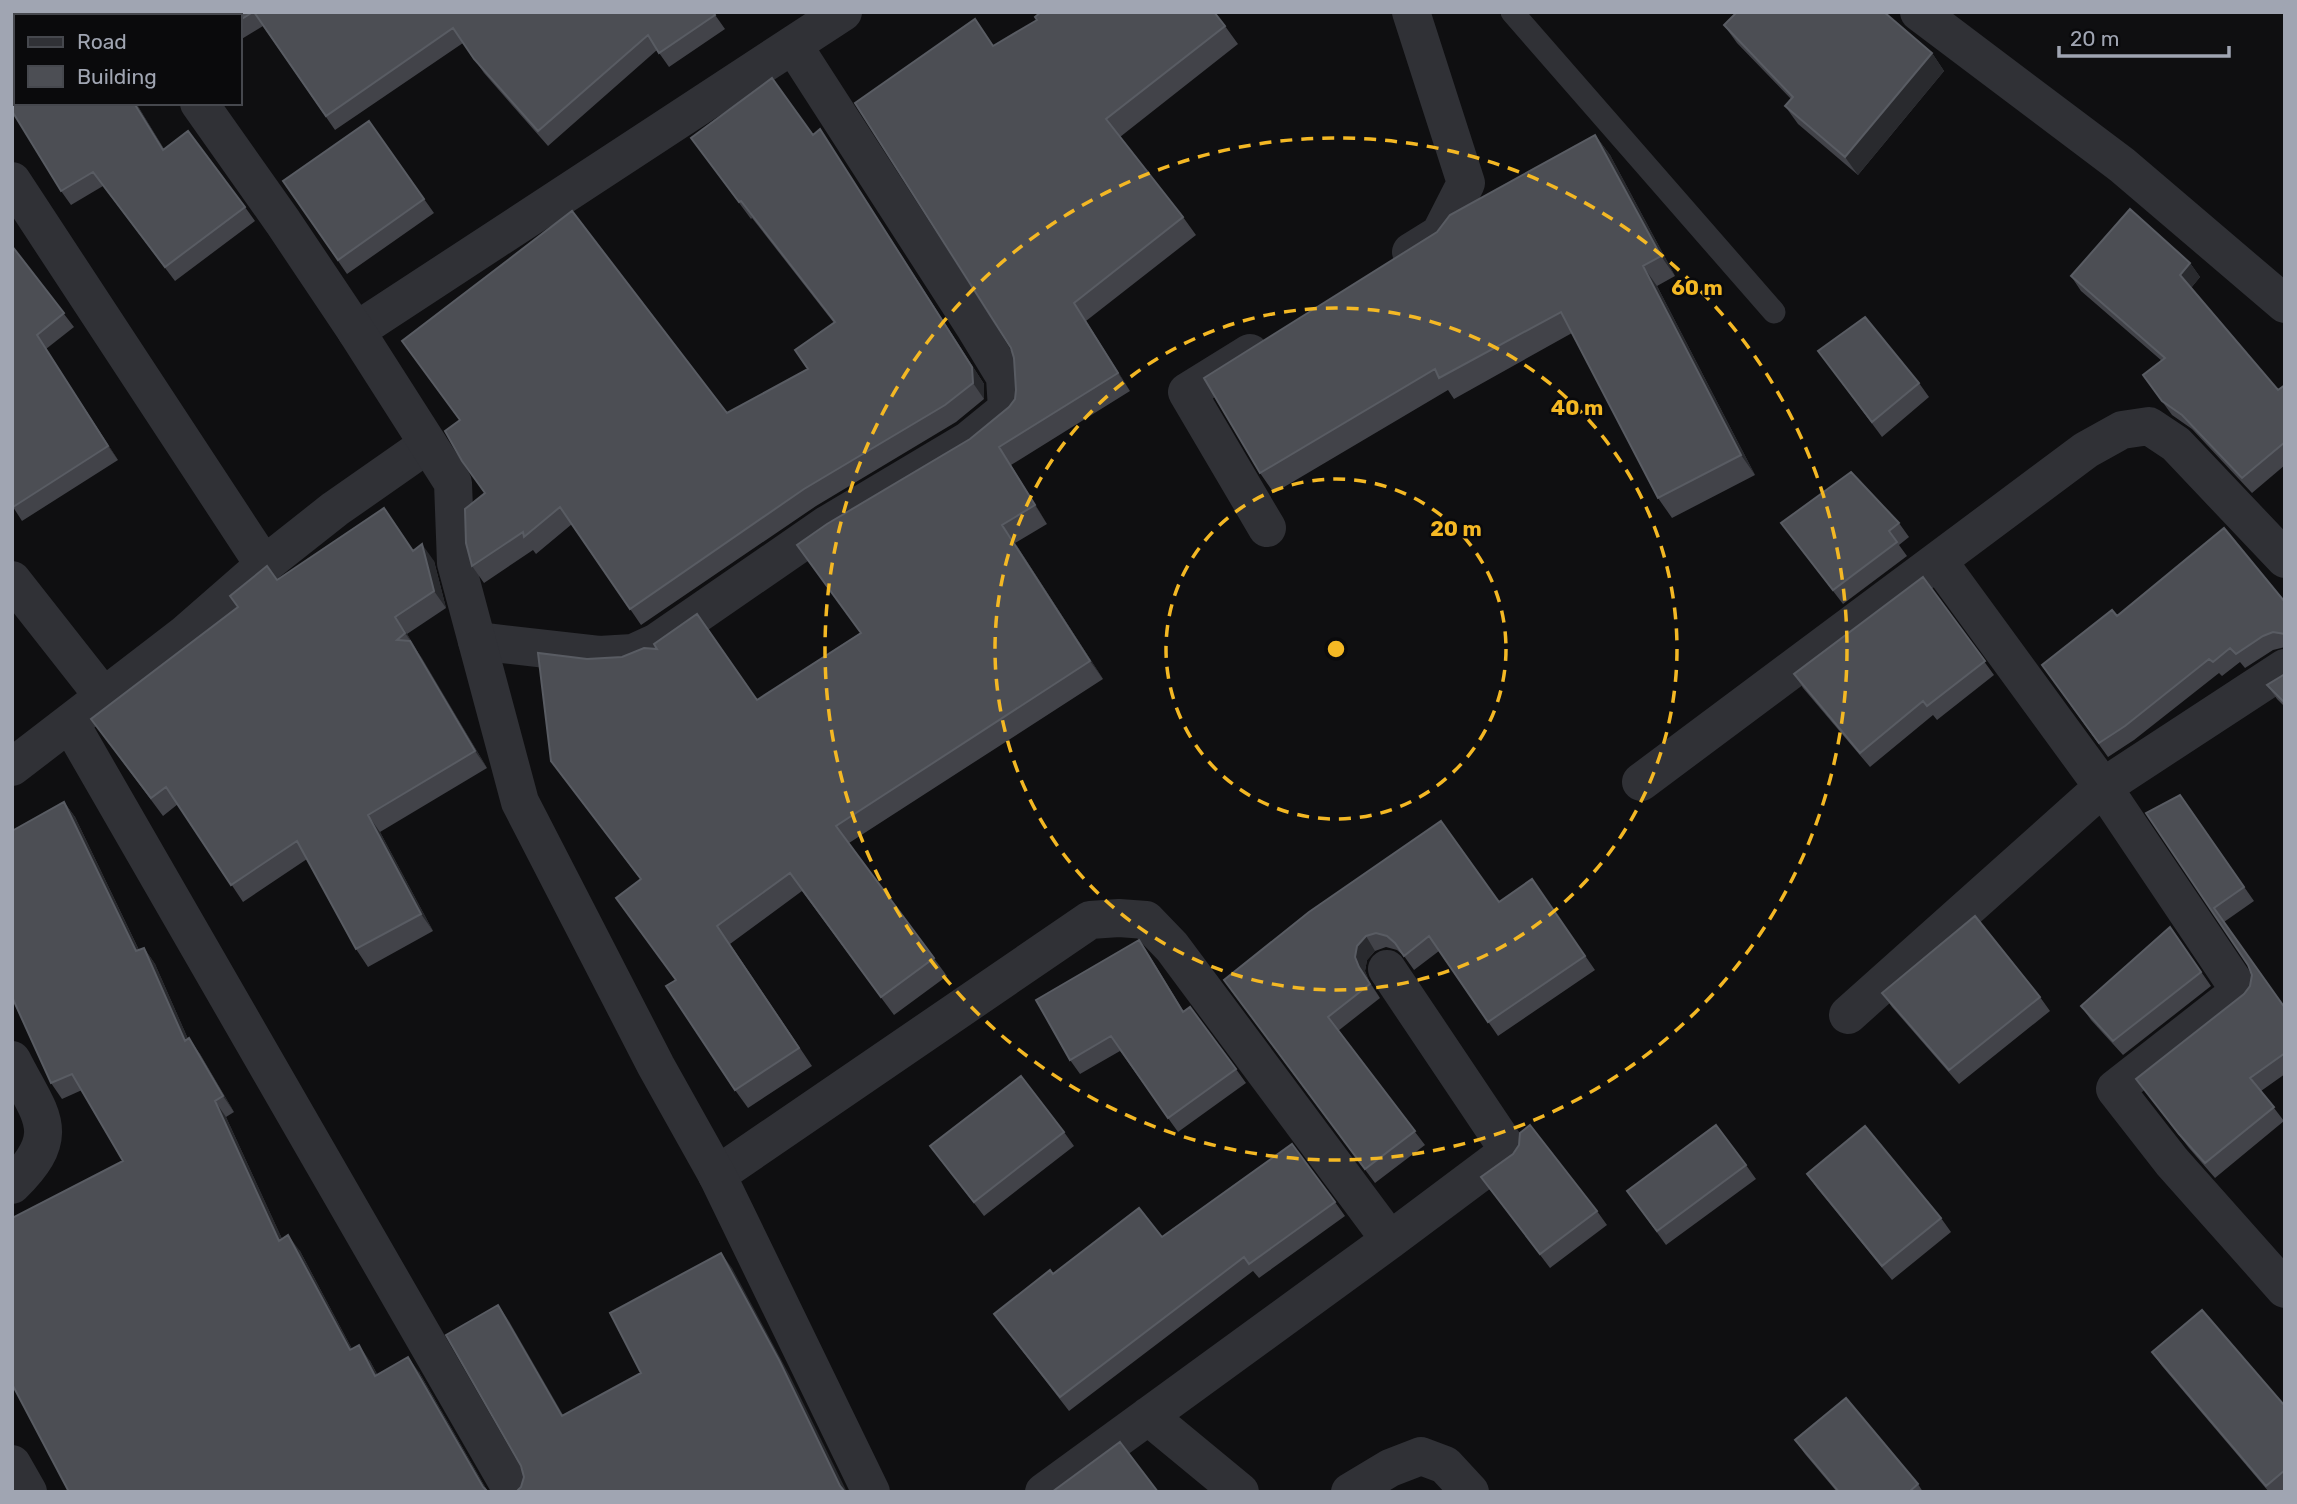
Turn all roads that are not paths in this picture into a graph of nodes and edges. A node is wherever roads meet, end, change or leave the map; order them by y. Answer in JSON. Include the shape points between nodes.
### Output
{"nodes":[{"id":1,"x":843,"y":12,"type":"edge"},
{"id":2,"x":1410,"y":12,"type":"edge"},
{"id":3,"x":1512,"y":12,"type":"edge"},
{"id":4,"x":1919,"y":12,"type":"edge"},
{"id":5,"x":793,"y":45,"type":"junction"},
{"id":6,"x":200,"y":105,"type":"edge"},
{"id":7,"x":12,"y":181,"type":"edge"},
{"id":8,"x":1382,"y":270,"type":"edge"},
{"id":9,"x":2285,"y":304,"type":"edge"},
{"id":10,"x":1774,"y":312,"type":"dead end"},
{"id":11,"x":356,"y":331,"type":"junction"},
{"id":12,"x":1279,"y":335,"type":"edge"},
{"id":13,"x":428,"y":444,"type":"junction"},
{"id":14,"x":1267,"y":527,"type":"dead end"},
{"id":15,"x":2285,"y":559,"type":"edge"},
{"id":16,"x":1938,"y":561,"type":"junction"},
{"id":17,"x":264,"y":565,"type":"junction"},
{"id":18,"x":12,"y":580,"type":"edge"},
{"id":19,"x":477,"y":641,"type":"junction"},
{"id":20,"x":2285,"y":668,"type":"edge"},
{"id":21,"x":104,"y":697,"type":"junction"},
{"id":22,"x":70,"y":723,"type":"junction"},
{"id":23,"x":12,"y":767,"type":"edge"},
{"id":24,"x":1641,"y":782,"type":"dead end"},
{"id":25,"x":2103,"y":787,"type":"junction"},
{"id":26,"x":1387,"y":969,"type":"dead end"},
{"id":27,"x":1848,"y":1015,"type":"dead end"},
{"id":28,"x":12,"y":1060,"type":"edge"},
{"id":29,"x":718,"y":1175,"type":"junction"},
{"id":30,"x":12,"y":1185,"type":"edge"},
{"id":31,"x":1390,"y":1240,"type":"junction"},
{"id":32,"x":2285,"y":1289,"type":"edge"},
{"id":33,"x":1147,"y":1416,"type":"junction"},
{"id":34,"x":12,"y":1464,"type":"edge"},
{"id":35,"x":28,"y":1492,"type":"edge"},
{"id":36,"x":513,"y":1492,"type":"edge"},
{"id":37,"x":871,"y":1492,"type":"edge"},
{"id":38,"x":1044,"y":1492,"type":"edge"},
{"id":39,"x":1240,"y":1492,"type":"edge"},
{"id":40,"x":1350,"y":1492,"type":"edge"},
{"id":41,"x":1470,"y":1492,"type":"edge"}],
"edges":[{"from":1,"to":5,"type":"street"},
{"from":2,"to":8,"type":"street","via":[[1466,183],[1440,234]]},
{"from":3,"to":10,"type":"lane"},
{"from":4,"to":9,"type":"street","via":[[2122,165]]},
{"from":5,"to":11,"type":"street"},
{"from":5,"to":19,"type":"street","via":[[1005,377],[1007,409],[969,440],[828,524],[657,642],[633,653],[599,654]]},
{"from":6,"to":11,"type":"street"},
{"from":7,"to":17,"type":"street"},
{"from":11,"to":13,"type":"street"},
{"from":12,"to":14,"type":"street","via":[[1187,392]]},
{"from":13,"to":17,"type":"street"},
{"from":13,"to":19,"type":"street","via":[[453,483],[456,563]]},
{"from":15,"to":16,"type":"street","via":[[2176,444],[2149,426],[2122,430],[2086,450]]},
{"from":16,"to":24,"type":"street"},
{"from":16,"to":25,"type":"street"},
{"from":17,"to":21,"type":"street"},
{"from":18,"to":21,"type":"street"},
{"from":19,"to":29,"type":"street","via":[[520,802],[656,1066]]},
{"from":20,"to":25,"type":"street"},
{"from":21,"to":22,"type":"street"},
{"from":22,"to":23,"type":"street"},
{"from":22,"to":36,"type":"street"},
{"from":25,"to":27,"type":"street"},
{"from":25,"to":32,"type":"street","via":[[2240,991],[2115,1089],[2172,1162]]},
{"from":26,"to":31,"type":"street","via":[[1509,1151]]},
{"from":28,"to":30,"type":"street","via":[[45,1126],[31,1166]]},
{"from":29,"to":31,"type":"street","via":[[1090,920],[1146,920],[1172,947]]},
{"from":29,"to":37,"type":"street"},
{"from":31,"to":33,"type":"street"},
{"from":33,"to":38,"type":"street"},
{"from":33,"to":39,"type":"street"},
{"from":34,"to":35,"type":"street"},
{"from":40,"to":41,"type":"street","via":[[1421,1456],[1445,1465]]}]}
